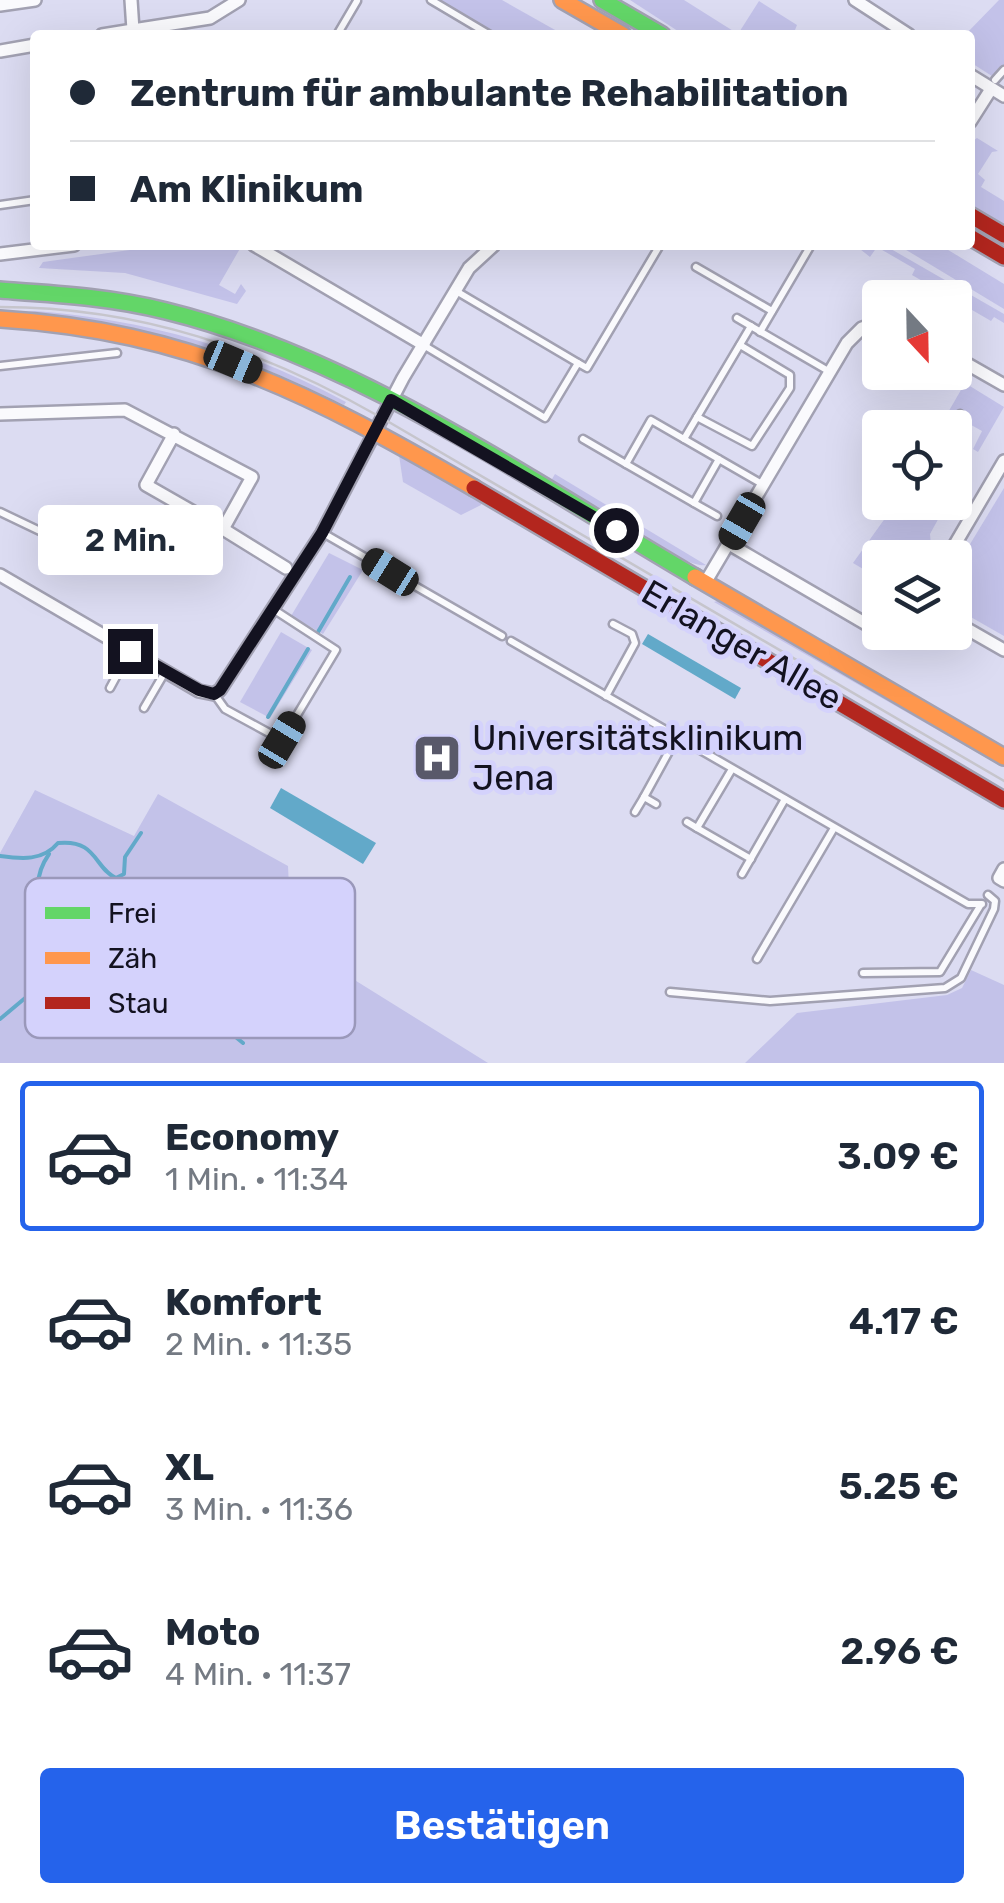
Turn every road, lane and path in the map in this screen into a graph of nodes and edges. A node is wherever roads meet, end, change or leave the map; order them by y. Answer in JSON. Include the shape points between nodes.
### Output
{"nodes":[{"id":1,"x":35,"y":0,"type":"edge"},
{"id":2,"x":130,"y":0,"type":"edge"},
{"id":3,"x":239,"y":0,"type":"edge"},
{"id":4,"x":356,"y":0,"type":"edge"},
{"id":5,"x":430,"y":0,"type":"edge"},
{"id":6,"x":562,"y":0,"type":"edge"},
{"id":7,"x":602,"y":0,"type":"edge"},
{"id":8,"x":855,"y":0,"type":"edge"},
{"id":9,"x":0,"y":6,"type":"edge"},
{"id":10,"x":133,"y":30,"type":"joint"},
{"id":11,"x":340,"y":30,"type":"edge"},
{"id":12,"x":481,"y":30,"type":"edge"},
{"id":13,"x":614,"y":30,"type":"edge"},
{"id":14,"x":653,"y":30,"type":"edge"},
{"id":15,"x":901,"y":30,"type":"edge"},
{"id":16,"x":30,"y":47,"type":"edge"},
{"id":17,"x":0,"y":51,"type":"edge"},
{"id":18,"x":1004,"y":70,"type":"edge"},
{"id":19,"x":975,"y":77,"type":"edge"},
{"id":20,"x":993,"y":84,"type":"junction"},
{"id":21,"x":1004,"y":96,"type":"edge"},
{"id":22,"x":975,"y":114,"type":"edge"},
{"id":23,"x":30,"y":201,"type":"edge"},
{"id":24,"x":0,"y":205,"type":"edge"},
{"id":25,"x":975,"y":218,"type":"edge"},
{"id":26,"x":1004,"y":235,"type":"edge"},
{"id":27,"x":975,"y":240,"type":"edge"},
{"id":28,"x":33,"y":250,"type":"edge"},
{"id":29,"x":263,"y":250,"type":"edge"},
{"id":30,"x":280,"y":250,"type":"edge"},
{"id":31,"x":489,"y":250,"type":"edge"},
{"id":32,"x":657,"y":250,"type":"edge"},
{"id":33,"x":808,"y":250,"type":"edge"},
{"id":34,"x":0,"y":254,"type":"edge"},
{"id":35,"x":1004,"y":257,"type":"edge"},
{"id":36,"x":277,"y":258,"type":"junction"},
{"id":37,"x":696,"y":267,"type":"dead end"},
{"id":38,"x":0,"y":290,"type":"edge"},
{"id":39,"x":456,"y":292,"type":"junction"},
{"id":40,"x":772,"y":311,"type":"junction"},
{"id":41,"x":737,"y":318,"type":"dead end"},
{"id":42,"x":0,"y":319,"type":"edge"},
{"id":43,"x":752,"y":326,"type":"junction"},
{"id":44,"x":862,"y":331,"type":"edge"},
{"id":45,"x":760,"y":332,"type":"junction"},
{"id":46,"x":424,"y":345,"type":"junction"},
{"id":47,"x":740,"y":345,"type":"junction"},
{"id":48,"x":117,"y":353,"type":"dead end"},
{"id":49,"x":578,"y":362,"type":"junction"},
{"id":50,"x":0,"y":366,"type":"edge"},
{"id":51,"x":972,"y":367,"type":"edge"},
{"id":52,"x":830,"y":372,"type":"junction"},
{"id":53,"x":1004,"y":385,"type":"edge"},
{"id":54,"x":391,"y":400,"type":"junction"},
{"id":55,"x":0,"y":414,"type":"edge"},
{"id":56,"x":698,"y":417,"type":"junction"},
{"id":57,"x":374,"y":432,"type":"junction"},
{"id":58,"x":174,"y":434,"type":"junction"},
{"id":59,"x":582,"y":439,"type":"dead end"},
{"id":60,"x":684,"y":439,"type":"junction"},
{"id":61,"x":719,"y":459,"type":"junction"},
{"id":62,"x":1004,"y":461,"type":"edge"},
{"id":63,"x":626,"y":464,"type":"junction"},
{"id":64,"x":763,"y":484,"type":"junction"},
{"id":65,"x":694,"y":503,"type":"junction"},
{"id":66,"x":0,"y":512,"type":"edge"},
{"id":67,"x":717,"y":516,"type":"dead end"},
{"id":68,"x":223,"y":529,"type":"junction"},
{"id":69,"x":322,"y":533,"type":"junction"},
{"id":70,"x":958,"y":540,"type":"edge"},
{"id":71,"x":729,"y":544,"type":"junction"},
{"id":72,"x":88,"y":554,"type":"dead end"},
{"id":73,"x":286,"y":568,"type":"dead end"},
{"id":74,"x":0,"y":576,"type":"edge"},
{"id":75,"x":705,"y":583,"type":"junction"},
{"id":76,"x":270,"y":607,"type":"junction"},
{"id":77,"x":862,"y":617,"type":"edge"},
{"id":78,"x":613,"y":624,"type":"dead end"},
{"id":79,"x":972,"y":632,"type":"edge"},
{"id":80,"x":502,"y":636,"type":"dead end"},
{"id":81,"x":510,"y":642,"type":"dead end"},
{"id":82,"x":1004,"y":650,"type":"edge"},
{"id":83,"x":130,"y":651,"type":"junction"},
{"id":84,"x":165,"y":672,"type":"junction"},
{"id":85,"x":110,"y":688,"type":"dead end"},
{"id":86,"x":214,"y":694,"type":"junction"},
{"id":87,"x":606,"y":696,"type":"junction"},
{"id":88,"x":144,"y":708,"type":"dead end"},
{"id":89,"x":677,"y":737,"type":"junction"},
{"id":90,"x":1004,"y":757,"type":"edge"},
{"id":91,"x":732,"y":769,"type":"junction"},
{"id":92,"x":644,"y":798,"type":"junction"},
{"id":93,"x":785,"y":800,"type":"junction"},
{"id":94,"x":1004,"y":800,"type":"edge"},
{"id":95,"x":656,"y":804,"type":"dead end"},
{"id":96,"x":635,"y":812,"type":"dead end"},
{"id":97,"x":686,"y":822,"type":"dead end"},
{"id":98,"x":696,"y":828,"type":"junction"},
{"id":99,"x":834,"y":828,"type":"junction"},
{"id":100,"x":751,"y":858,"type":"junction"},
{"id":101,"x":742,"y":874,"type":"dead end"},
{"id":102,"x":1002,"y":876,"type":"edge"},
{"id":103,"x":988,"y":895,"type":"junction"},
{"id":104,"x":982,"y":904,"type":"junction"},
{"id":105,"x":758,"y":959,"type":"dead end"},
{"id":106,"x":864,"y":973,"type":"dead end"},
{"id":107,"x":670,"y":992,"type":"dead end"}],
"edges":[{"from":1,"to":9,"type":"street"},
{"from":2,"to":10,"type":"street"},
{"from":3,"to":10,"type":"street","via":[[210,18]]},
{"from":4,"to":11,"type":"lane"},
{"from":5,"to":12,"type":"lane"},
{"from":6,"to":13,"type":"main road"},
{"from":7,"to":14,"type":"main road"},
{"from":8,"to":15,"type":"street"},
{"from":16,"to":17,"type":"street"},
{"from":18,"to":20,"type":"lane"},
{"from":19,"to":20,"type":"street"},
{"from":20,"to":21,"type":"street"},
{"from":20,"to":22,"type":"street"},
{"from":23,"to":24,"type":"lane"},
{"from":25,"to":26,"type":"main road"},
{"from":27,"to":35,"type":"main road"},
{"from":28,"to":34,"type":"street"},
{"from":29,"to":36,"type":"street"},
{"from":30,"to":36,"type":"street"},
{"from":31,"to":39,"type":"street"},
{"from":32,"to":49,"type":"lane","via":[[586,368]]},
{"from":33,"to":40,"type":"lane"},
{"from":36,"to":46,"type":"street"},
{"from":37,"to":40,"type":"lane"},
{"from":38,"to":54,"type":"main road","name":"Erlanger Allee","via":[[98,296],[174,311],[293,351]]},
{"from":39,"to":46,"type":"street"},
{"from":39,"to":49,"type":"lane"},
{"from":40,"to":45,"type":"lane"},
{"from":41,"to":43,"type":"lane"},
{"from":42,"to":57,"type":"main road","name":"Erlanger Allee","via":[[123,328],[194,348]]},
{"from":43,"to":45,"type":"lane"},
{"from":43,"to":47,"type":"lane"},
{"from":44,"to":52,"type":"street"},
{"from":45,"to":52,"type":"lane"},
{"from":46,"to":49,"type":"lane","via":[[546,418]]},
{"from":46,"to":54,"type":"street"},
{"from":47,"to":56,"type":"lane"},
{"from":47,"to":56,"type":"lane","via":[[790,374],[790,388],[752,446]]},
{"from":48,"to":50,"type":"lane"},
{"from":51,"to":53,"type":"street"},
{"from":52,"to":64,"type":"street"},
{"from":54,"to":57,"type":"street"},
{"from":54,"to":75,"type":"main road","name":"Erlanger Allee"},
{"from":55,"to":58,"type":"street","via":[[125,410]]},
{"from":56,"to":60,"type":"lane"},
{"from":57,"to":69,"type":"street"},
{"from":57,"to":94,"type":"main road","name":"Erlanger Allee"},
{"from":58,"to":68,"type":"street","via":[[146,485]]},
{"from":58,"to":68,"type":"street","via":[[252,477]]},
{"from":59,"to":63,"type":"lane"},
{"from":60,"to":61,"type":"lane"},
{"from":60,"to":63,"type":"lane","via":[[651,420]]},
{"from":61,"to":64,"type":"lane"},
{"from":61,"to":65,"type":"lane"},
{"from":62,"to":70,"type":"street"},
{"from":63,"to":65,"type":"lane"},
{"from":64,"to":71,"type":"street"},
{"from":65,"to":67,"type":"lane"},
{"from":66,"to":72,"type":"lane"},
{"from":68,"to":73,"type":"street"},
{"from":69,"to":76,"type":"street"},
{"from":69,"to":80,"type":"lane"},
{"from":71,"to":75,"type":"street"},
{"from":71,"to":77,"type":"street"},
{"from":74,"to":83,"type":"street"},
{"from":75,"to":90,"type":"main road","name":"Erlanger Allee"},
{"from":76,"to":86,"type":"street"},
{"from":76,"to":86,"type":"lane","via":[[336,650],[282,740],[225,709]]},
{"from":78,"to":87,"type":"lane","via":[[635,643]]},
{"from":79,"to":82,"type":"street"},
{"from":81,"to":87,"type":"lane"},
{"from":83,"to":84,"type":"street"},
{"from":83,"to":85,"type":"lane"},
{"from":84,"to":86,"type":"street"},
{"from":84,"to":88,"type":"lane"},
{"from":87,"to":89,"type":"lane"},
{"from":89,"to":91,"type":"lane"},
{"from":89,"to":92,"type":"lane"},
{"from":91,"to":93,"type":"lane"},
{"from":91,"to":98,"type":"lane"},
{"from":92,"to":95,"type":"lane"},
{"from":92,"to":96,"type":"lane"},
{"from":93,"to":99,"type":"lane"},
{"from":93,"to":100,"type":"lane"},
{"from":97,"to":98,"type":"lane"},
{"from":98,"to":100,"type":"lane"},
{"from":99,"to":104,"type":"lane","via":[[968,904]]},
{"from":99,"to":105,"type":"lane"},
{"from":100,"to":101,"type":"lane"},
{"from":102,"to":103,"type":"lane"},
{"from":103,"to":104,"type":"lane"},
{"from":103,"to":107,"type":"lane","via":[[994,909],[961,978],[945,988],[770,1002]]},
{"from":104,"to":106,"type":"lane","via":[[940,972]]}]}
